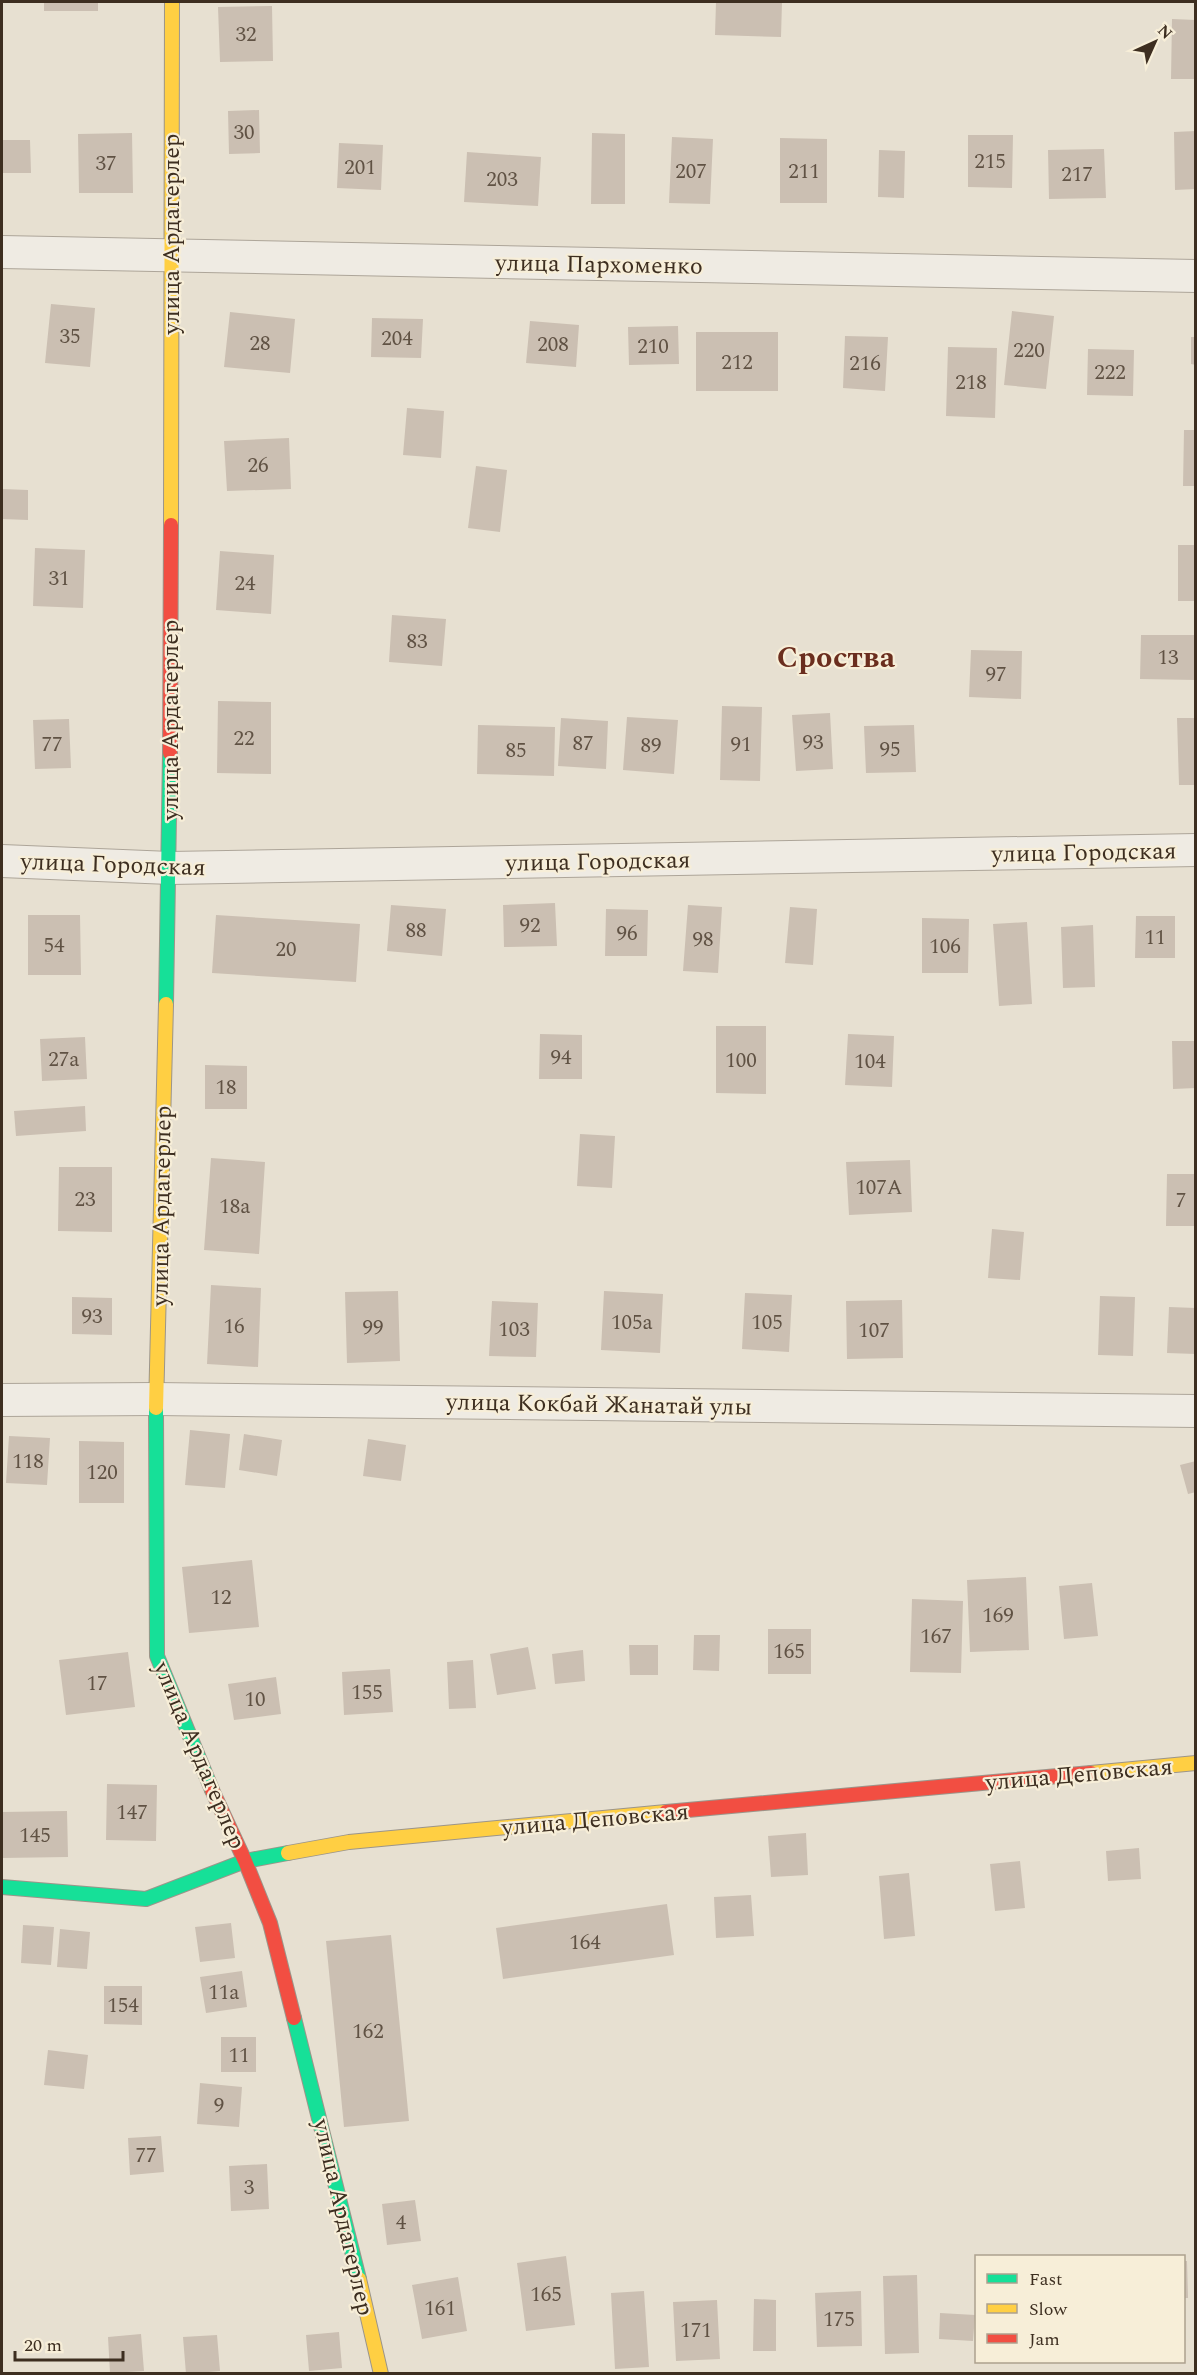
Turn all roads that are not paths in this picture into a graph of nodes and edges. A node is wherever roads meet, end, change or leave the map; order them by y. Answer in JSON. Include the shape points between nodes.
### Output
{"nodes":[{"id":1,"x":172,"y":2,"type":"edge"},
{"id":2,"x":2,"y":252,"type":"edge"},
{"id":3,"x":170,"y":255,"type":"junction"},
{"id":4,"x":1196,"y":276,"type":"edge"},
{"id":5,"x":1196,"y":850,"type":"edge"},
{"id":6,"x":2,"y":861,"type":"edge"},
{"id":7,"x":170,"y":868,"type":"junction"},
{"id":8,"x":156,"y":1399,"type":"junction"},
{"id":9,"x":2,"y":1401,"type":"edge"},
{"id":10,"x":1196,"y":1411,"type":"edge"},
{"id":11,"x":1196,"y":1763,"type":"edge"},
{"id":12,"x":245,"y":1861,"type":"junction"},
{"id":13,"x":2,"y":1887,"type":"edge"},
{"id":14,"x":381,"y":2373,"type":"edge"}],
"edges":[{"from":1,"to":3,"type":"street","name":"улица Ардагерлер"},
{"from":2,"to":3,"type":"street","name":"улица Пархоменко"},
{"from":3,"to":4,"type":"street","name":"улица Пархоменко"},
{"from":3,"to":7,"type":"street","name":"улица Ардагерлер"},
{"from":5,"to":7,"type":"street","name":"улица Городская"},
{"from":6,"to":7,"type":"street","name":"улица Городская"},
{"from":7,"to":8,"type":"street","name":"улица Ардагерлер"},
{"from":8,"to":9,"type":"street","name":"улица Кокбай Жанатай улы"},
{"from":8,"to":10,"type":"street","name":"улица Кокбай Жанатай улы"},
{"from":8,"to":12,"type":"street","name":"улица Ардагерлер","via":[[157,1656]]},
{"from":11,"to":12,"type":"street","name":"улица Деповская","via":[[349,1842]]},
{"from":12,"to":13,"type":"street","name":"улица Деповская","via":[[146,1899]]},
{"from":12,"to":14,"type":"street","name":"улица Ардагерлер","via":[[270,1923]]}]}
